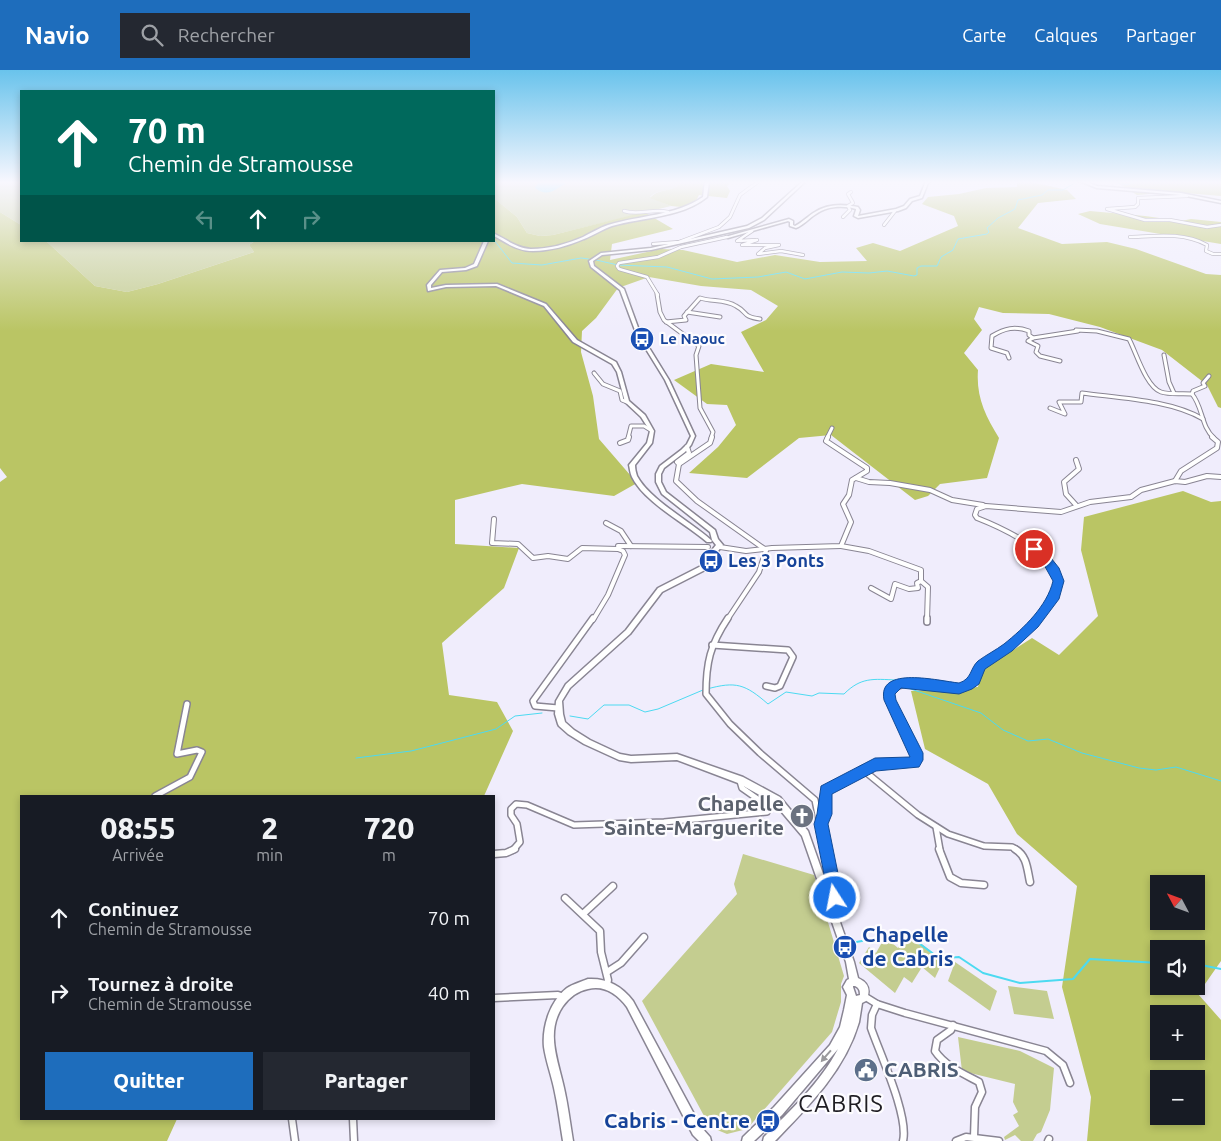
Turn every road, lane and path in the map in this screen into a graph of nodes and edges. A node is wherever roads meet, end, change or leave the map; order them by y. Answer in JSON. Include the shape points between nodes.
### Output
{"nodes":[{"id":1,"x":599,"y":231,"type":"edge"},
{"id":2,"x":709,"y":231,"type":"edge"},
{"id":3,"x":733,"y":231,"type":"edge"},
{"id":4,"x":742,"y":231,"type":"edge"},
{"id":5,"x":752,"y":231,"type":"joint"},
{"id":6,"x":495,"y":236,"type":"edge"},
{"id":7,"x":727,"y":237,"type":"junction"},
{"id":8,"x":1130,"y":237,"type":"dead end"},
{"id":9,"x":486,"y":242,"type":"edge"},
{"id":10,"x":653,"y":244,"type":"dead end"},
{"id":11,"x":674,"y":244,"type":"junction"},
{"id":12,"x":1221,"y":254,"type":"edge"},
{"id":13,"x":803,"y":255,"type":"dead end"},
{"id":14,"x":688,"y":312,"type":"junction"},
{"id":15,"x":720,"y":318,"type":"dead end"},
{"id":16,"x":760,"y":319,"type":"dead end"},
{"id":17,"x":666,"y":322,"type":"junction"},
{"id":18,"x":1033,"y":338,"type":"junction"},
{"id":19,"x":1164,"y":355,"type":"dead end"},
{"id":20,"x":1009,"y":358,"type":"dead end"},
{"id":21,"x":1060,"y":361,"type":"dead end"},
{"id":22,"x":594,"y":373,"type":"dead end"},
{"id":23,"x":1209,"y":376,"type":"dead end"},
{"id":24,"x":1174,"y":392,"type":"junction"},
{"id":25,"x":1192,"y":394,"type":"junction"},
{"id":26,"x":627,"y":402,"type":"junction"},
{"id":27,"x":1050,"y":408,"type":"dead end"},
{"id":28,"x":1203,"y":419,"type":"junction"},
{"id":29,"x":832,"y":428,"type":"dead end"},
{"id":30,"x":652,"y":431,"type":"junction"},
{"id":31,"x":620,"y":443,"type":"dead end"},
{"id":32,"x":687,"y":447,"type":"junction"},
{"id":33,"x":1076,"y":460,"type":"dead end"},
{"id":34,"x":679,"y":464,"type":"junction"},
{"id":35,"x":1221,"y":477,"type":"edge"},
{"id":36,"x":856,"y":478,"type":"junction"},
{"id":37,"x":1175,"y":481,"type":"junction"},
{"id":38,"x":986,"y":506,"type":"junction"},
{"id":39,"x":1076,"y":506,"type":"junction"},
{"id":40,"x":494,"y":519,"type":"dead end"},
{"id":41,"x":606,"y":523,"type":"dead end"},
{"id":42,"x":713,"y":545,"type":"junction"},
{"id":43,"x":618,"y":546,"type":"dead end"},
{"id":44,"x":631,"y":546,"type":"junction"},
{"id":45,"x":842,"y":546,"type":"junction"},
{"id":46,"x":766,"y":550,"type":"junction"},
{"id":47,"x":921,"y":581,"type":"junction"},
{"id":48,"x":871,"y":588,"type":"dead end"},
{"id":49,"x":927,"y":622,"type":"dead end"},
{"id":50,"x":712,"y":645,"type":"junction"},
{"id":51,"x":766,"y":686,"type":"dead end"},
{"id":52,"x":187,"y":704,"type":"dead end"},
{"id":53,"x":558,"y":708,"type":"junction"},
{"id":54,"x":862,"y":770,"type":"junction"},
{"id":55,"x":740,"y":780,"type":"junction"},
{"id":56,"x":157,"y":795,"type":"edge"},
{"id":57,"x":821,"y":824,"type":"junction"},
{"id":58,"x":936,"y":828,"type":"junction"},
{"id":59,"x":495,"y":854,"type":"edge"},
{"id":60,"x":1030,"y":882,"type":"dead end"},
{"id":61,"x":984,"y":885,"type":"dead end"},
{"id":62,"x":613,"y":886,"type":"dead end"},
{"id":63,"x":565,"y":898,"type":"dead end"},
{"id":64,"x":828,"y":900,"type":"junction"},
{"id":65,"x":584,"y":913,"type":"junction"},
{"id":66,"x":644,"y":937,"type":"dead end"},
{"id":67,"x":607,"y":972,"type":"junction"},
{"id":68,"x":854,"y":981,"type":"junction"},
{"id":69,"x":607,"y":985,"type":"junction"},
{"id":70,"x":564,"y":997,"type":"junction"},
{"id":71,"x":857,"y":997,"type":"junction"},
{"id":72,"x":495,"y":998,"type":"edge"},
{"id":73,"x":877,"y":1004,"type":"junction"},
{"id":74,"x":953,"y":1025,"type":"junction"},
{"id":75,"x":1070,"y":1083,"type":"dead end"},
{"id":76,"x":292,"y":1120,"type":"edge"},
{"id":77,"x":354,"y":1120,"type":"edge"},
{"id":78,"x":974,"y":1137,"type":"junction"},
{"id":79,"x":295,"y":1141,"type":"edge"},
{"id":80,"x":354,"y":1141,"type":"edge"},
{"id":81,"x":568,"y":1141,"type":"edge"},
{"id":82,"x":706,"y":1141,"type":"edge"},
{"id":83,"x":747,"y":1141,"type":"edge"},
{"id":84,"x":768,"y":1141,"type":"edge"},
{"id":85,"x":903,"y":1141,"type":"edge"},
{"id":86,"x":956,"y":1141,"type":"edge"},
{"id":87,"x":999,"y":1141,"type":"edge"}],
"edges":[{"from":1,"to":6,"type":"main road","via":[[549,249],[532,250],[515,248]]},
{"from":2,"to":11,"type":"street"},
{"from":3,"to":11,"type":"main road"},
{"from":4,"to":7,"type":"main road"},
{"from":5,"to":7,"type":"main road"},
{"from":5,"to":13,"type":"street","via":[[737,241],[757,240],[742,245],[779,245],[765,248],[758,254],[781,251]]},
{"from":7,"to":17,"type":"street","via":[[617,266],[647,276],[659,297],[660,312]]},
{"from":8,"to":12,"type":"street","via":[[1186,237],[1207,245],[1208,253]]},
{"from":9,"to":26,"type":"main road","via":[[476,265],[438,273],[429,290],[446,286],[497,285],[545,305],[575,341],[614,363]]},
{"from":10,"to":11,"type":"street"},
{"from":11,"to":32,"type":"main road","via":[[601,254],[592,259],[591,264],[622,289],[638,333],[688,422],[693,436]]},
{"from":14,"to":15,"type":"street"},
{"from":14,"to":16,"type":"street","via":[[700,298],[724,301],[737,306],[747,317]]},
{"from":14,"to":17,"type":"street","via":[[684,316],[686,320]]},
{"from":17,"to":34,"type":"street","via":[[699,346],[696,355],[700,408],[713,432],[710,443]]},
{"from":18,"to":20,"type":"street","via":[[1028,331],[1017,327],[1004,329],[992,336],[991,348],[1007,353]]},
{"from":18,"to":21,"type":"street","via":[[1028,341],[1038,346],[1037,354]]},
{"from":18,"to":24,"type":"street","via":[[1097,331],[1129,339],[1155,389]]},
{"from":19,"to":24,"type":"street"},
{"from":22,"to":26,"type":"street","via":[[603,384],[620,391],[622,400]]},
{"from":23,"to":25,"type":"street","via":[[1203,383],[1205,386],[1193,390]]},
{"from":24,"to":25,"type":"street"},
{"from":25,"to":28,"type":"street","via":[[1198,401]]},
{"from":26,"to":30,"type":"main road","via":[[643,416]]},
{"from":27,"to":28,"type":"street","via":[[1065,414],[1059,402],[1081,402],[1082,393],[1178,409],[1199,414]]},
{"from":28,"to":37,"type":"street","via":[[1208,433],[1218,442],[1217,448],[1181,471]]},
{"from":29,"to":36,"type":"street","via":[[826,441],[867,468]]},
{"from":30,"to":31,"type":"street","via":[[644,426],[631,426],[628,440]]},
{"from":30,"to":42,"type":"main road","via":[[650,443],[632,465],[632,474],[648,494]]},
{"from":32,"to":34,"type":"street","via":[[689,453],[678,460]]},
{"from":32,"to":42,"type":"main road","via":[[663,466],[657,479],[664,493],[714,532]]},
{"from":33,"to":39,"type":"street","via":[[1079,469],[1064,482],[1066,494]]},
{"from":34,"to":46,"type":"street","via":[[676,481],[680,486]]},
{"from":35,"to":37,"type":"street"},
{"from":36,"to":38,"type":"street","via":[[930,490],[952,500]]},
{"from":36,"to":45,"type":"street","via":[[852,480],[843,504],[851,522]]},
{"from":37,"to":39,"type":"street","via":[[1141,490],[1131,497]]},
{"from":38,"to":39,"type":"street","via":[[1050,512]]},
{"from":38,"to":54,"type":"street","via":[[976,509],[975,515],[1015,536],[1047,560],[1059,581],[1055,596],[1020,637],[981,666],[968,686],[959,689],[902,682],[891,689],[890,700],[917,760],[914,763],[875,764]]},
{"from":40,"to":53,"type":"street","via":[[492,543],[518,544],[533,558],[568,558],[582,548],[618,549],[625,555],[582,638],[533,701],[535,706]]},
{"from":41,"to":44,"type":"street","via":[[621,531]]},
{"from":42,"to":44,"type":"street"},
{"from":42,"to":46,"type":"street","via":[[726,549]]},
{"from":42,"to":53,"type":"main road","via":[[711,560],[705,567],[660,590],[628,632],[568,686]]},
{"from":43,"to":44,"type":"street"},
{"from":45,"to":46,"type":"street"},
{"from":45,"to":47,"type":"street","via":[[869,550],[917,567],[921,570]]},
{"from":46,"to":50,"type":"street","via":[[757,575]]},
{"from":47,"to":48,"type":"street","via":[[914,590],[895,584],[891,600]]},
{"from":47,"to":49,"type":"street","via":[[928,587]]},
{"from":50,"to":51,"type":"street","via":[[788,650],[793,657],[780,686]]},
{"from":50,"to":57,"type":"street","via":[[706,694],[730,724],[815,800]]},
{"from":52,"to":56,"type":"street","via":[[177,754],[202,752],[190,777]]},
{"from":53,"to":55,"type":"main road","via":[[562,724],[571,732],[619,757],[677,756]]},
{"from":54,"to":57,"type":"street","via":[[826,791]]},
{"from":54,"to":58,"type":"street"},
{"from":55,"to":59,"type":"street","via":[[742,788],[769,807],[767,812],[664,822],[574,825],[527,805],[516,804],[511,815],[517,824],[520,842],[516,850]]},
{"from":55,"to":64,"type":"main road","via":[[777,800],[804,834]]},
{"from":57,"to":64,"type":"street","via":[[835,898]]},
{"from":58,"to":60,"type":"street","via":[[984,846],[1012,847],[1022,852]]},
{"from":58,"to":61,"type":"street","via":[[938,845],[950,877],[961,883]]},
{"from":62,"to":65,"type":"street"},
{"from":63,"to":65,"type":"street","via":[[566,902]]},
{"from":64,"to":68,"type":"main road"},
{"from":65,"to":67,"type":"street","via":[[600,930],[601,952]]},
{"from":66,"to":67,"type":"street"},
{"from":67,"to":69,"type":"street"},
{"from":68,"to":71,"type":"main road","via":[[864,987]]},
{"from":68,"to":71,"type":"main road","via":[[848,984],[848,990]]},
{"from":69,"to":70,"type":"main road","via":[[597,982],[579,985]]},
{"from":69,"to":82,"type":"main road","via":[[623,994],[630,1004],[697,1131]]},
{"from":70,"to":72,"type":"street"},
{"from":70,"to":81,"type":"main road","via":[[554,1013],[549,1044]]},
{"from":71,"to":73,"type":"street"},
{"from":71,"to":83,"type":"main road","one_way":true,"via":[[833,1048]]},
{"from":71,"to":84,"type":"main road","via":[[849,1035],[834,1066]]},
{"from":73,"to":74,"type":"street"},
{"from":73,"to":85,"type":"street","via":[[871,1028],[900,1108],[905,1133]]},
{"from":74,"to":75,"type":"street","via":[[1046,1051],[1063,1066]]},
{"from":74,"to":78,"type":"street","via":[[951,1030],[936,1039],[935,1051],[961,1073],[981,1084],[982,1092],[975,1108]]},
{"from":76,"to":79,"type":"street"},
{"from":77,"to":80,"type":"street"},
{"from":78,"to":86,"type":"street"},
{"from":78,"to":87,"type":"street"}]}
